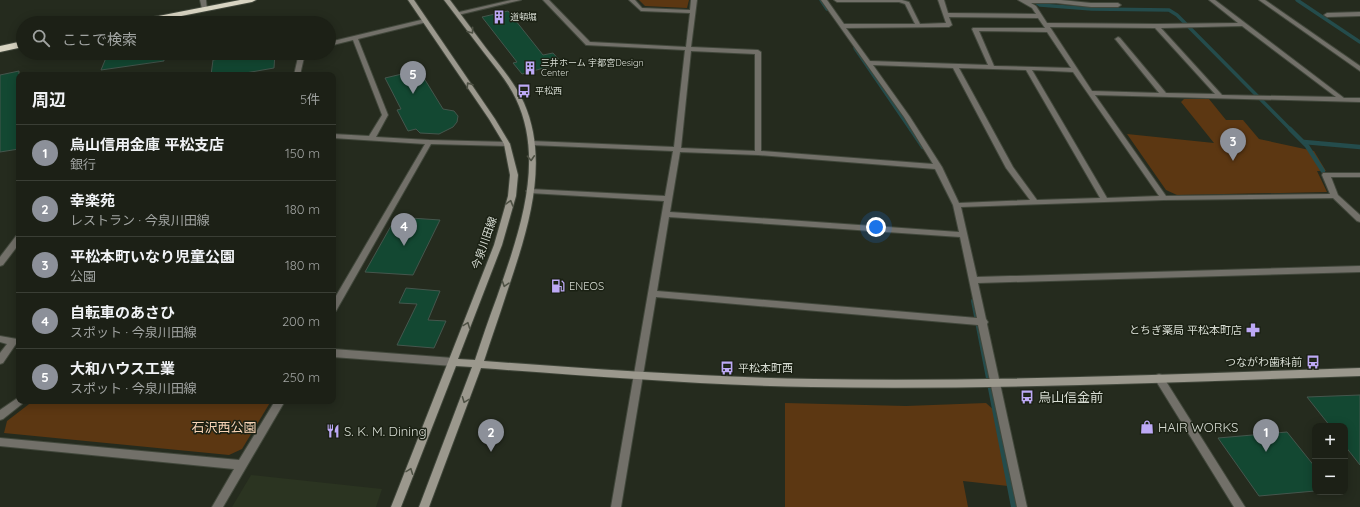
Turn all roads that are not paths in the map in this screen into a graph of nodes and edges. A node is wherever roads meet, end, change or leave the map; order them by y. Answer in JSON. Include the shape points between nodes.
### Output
{"nodes":[{"id":1,"x":203,"y":0,"type":"edge"},
{"id":2,"x":252,"y":0,"type":"edge"},
{"id":3,"x":411,"y":0,"type":"edge"},
{"id":4,"x":447,"y":0,"type":"edge"},
{"id":5,"x":518,"y":0,"type":"edge"},
{"id":6,"x":546,"y":0,"type":"edge"},
{"id":7,"x":632,"y":0,"type":"edge"},
{"id":8,"x":694,"y":0,"type":"edge"},
{"id":9,"x":824,"y":0,"type":"edge"},
{"id":10,"x":837,"y":0,"type":"edge"},
{"id":11,"x":898,"y":0,"type":"edge"},
{"id":12,"x":941,"y":0,"type":"edge"},
{"id":13,"x":1212,"y":0,"type":"edge"},
{"id":14,"x":1262,"y":0,"type":"edge"},
{"id":15,"x":1023,"y":1,"type":"edge"},
{"id":16,"x":1118,"y":5,"type":"dead end"},
{"id":17,"x":205,"y":9,"type":"junction"},
{"id":18,"x":692,"y":12,"type":"junction"},
{"id":19,"x":458,"y":13,"type":"junction"},
{"id":20,"x":1360,"y":14,"type":"edge"},
{"id":21,"x":946,"y":15,"type":"junction"},
{"id":22,"x":1327,"y":15,"type":"dead end"},
{"id":23,"x":169,"y":16,"type":"edge"},
{"id":24,"x":1040,"y":16,"type":"junction"},
{"id":25,"x":425,"y":21,"type":"junction"},
{"id":26,"x":1245,"y":24,"type":"junction"},
{"id":27,"x":918,"y":25,"type":"junction"},
{"id":28,"x":843,"y":26,"type":"junction"},
{"id":29,"x":1157,"y":26,"type":"junction"},
{"id":30,"x":1048,"y":28,"type":"junction"},
{"id":31,"x":355,"y":38,"type":"junction"},
{"id":32,"x":1118,"y":39,"type":"dead end"},
{"id":33,"x":336,"y":42,"type":"edge"},
{"id":34,"x":16,"y":46,"type":"edge"},
{"id":35,"x":688,"y":48,"type":"junction"},
{"id":36,"x":0,"y":49,"type":"edge"},
{"id":37,"x":300,"y":60,"type":"edge"},
{"id":38,"x":868,"y":63,"type":"junction"},
{"id":39,"x":956,"y":66,"type":"junction"},
{"id":40,"x":992,"y":67,"type":"junction"},
{"id":41,"x":1028,"y":68,"type":"junction"},
{"id":42,"x":1360,"y":69,"type":"edge"},
{"id":43,"x":1075,"y":70,"type":"junction"},
{"id":44,"x":298,"y":72,"type":"edge"},
{"id":45,"x":1090,"y":93,"type":"junction"},
{"id":46,"x":1164,"y":95,"type":"junction"},
{"id":47,"x":1221,"y":97,"type":"junction"},
{"id":48,"x":1343,"y":100,"type":"junction"},
{"id":49,"x":1360,"y":100,"type":"edge"},
{"id":50,"x":336,"y":136,"type":"edge"},
{"id":51,"x":371,"y":138,"type":"junction"},
{"id":52,"x":429,"y":142,"type":"junction"},
{"id":53,"x":531,"y":143,"type":"junction"},
{"id":54,"x":507,"y":144,"type":"junction"},
{"id":55,"x":677,"y":149,"type":"junction"},
{"id":56,"x":758,"y":153,"type":"junction"},
{"id":57,"x":938,"y":167,"type":"junction"},
{"id":58,"x":1360,"y":175,"type":"edge"},
{"id":59,"x":530,"y":191,"type":"junction"},
{"id":60,"x":1335,"y":196,"type":"junction"},
{"id":61,"x":1164,"y":198,"type":"junction"},
{"id":62,"x":668,"y":199,"type":"junction"},
{"id":63,"x":1105,"y":200,"type":"junction"},
{"id":64,"x":1035,"y":202,"type":"junction"},
{"id":65,"x":957,"y":205,"type":"junction"},
{"id":66,"x":666,"y":214,"type":"junction"},
{"id":67,"x":1360,"y":219,"type":"edge"},
{"id":68,"x":964,"y":235,"type":"junction"},
{"id":69,"x":16,"y":242,"type":"edge"},
{"id":70,"x":0,"y":263,"type":"edge"},
{"id":71,"x":1360,"y":269,"type":"edge"},
{"id":72,"x":974,"y":280,"type":"junction"},
{"id":73,"x":652,"y":294,"type":"junction"},
{"id":74,"x":336,"y":304,"type":"edge"},
{"id":75,"x":984,"y":322,"type":"junction"},
{"id":76,"x":0,"y":339,"type":"edge"},
{"id":77,"x":336,"y":353,"type":"edge"},
{"id":78,"x":0,"y":360,"type":"edge"},
{"id":79,"x":453,"y":362,"type":"junction"},
{"id":80,"x":479,"y":364,"type":"junction"},
{"id":81,"x":1360,"y":372,"type":"edge"},
{"id":82,"x":639,"y":375,"type":"junction"},
{"id":83,"x":1159,"y":378,"type":"junction"},
{"id":84,"x":995,"y":384,"type":"junction"},
{"id":85,"x":16,"y":403,"type":"edge"},
{"id":86,"x":278,"y":404,"type":"edge"},
{"id":87,"x":0,"y":416,"type":"edge"},
{"id":88,"x":0,"y":442,"type":"edge"},
{"id":89,"x":242,"y":465,"type":"junction"},
{"id":90,"x":217,"y":507,"type":"edge"},
{"id":91,"x":396,"y":507,"type":"edge"},
{"id":92,"x":424,"y":507,"type":"edge"},
{"id":93,"x":616,"y":507,"type":"edge"},
{"id":94,"x":1022,"y":507,"type":"edge"},
{"id":95,"x":1240,"y":507,"type":"edge"}],
"edges":[{"from":1,"to":17,"type":"street"},
{"from":2,"to":17,"type":"highway"},
{"from":3,"to":25,"type":"street","name":"今泉川田線"},
{"from":4,"to":19,"type":"street"},
{"from":5,"to":19,"type":"street"},
{"from":6,"to":35,"type":"street","via":[[588,44]]},
{"from":7,"to":18,"type":"street","via":[[641,9]]},
{"from":8,"to":18,"type":"street"},
{"from":9,"to":28,"type":"street"},
{"from":10,"to":11,"type":"street"},
{"from":11,"to":27,"type":"street","via":[[907,3]]},
{"from":12,"to":21,"type":"street"},
{"from":13,"to":26,"type":"street"},
{"from":14,"to":42,"type":"street"},
{"from":15,"to":16,"type":"street"},
{"from":15,"to":24,"type":"street","via":[[1034,7]]},
{"from":17,"to":23,"type":"highway"},
{"from":18,"to":35,"type":"street"},
{"from":19,"to":53,"type":"street","one_way":true,"via":[[515,93],[524,110]]},
{"from":20,"to":22,"type":"street"},
{"from":21,"to":24,"type":"street"},
{"from":21,"to":27,"type":"street","via":[[949,25]]},
{"from":24,"to":30,"type":"street"},
{"from":25,"to":31,"type":"street"},
{"from":54,"to":25,"type":"street","name":"今泉川田線","one_way":true},
{"from":26,"to":29,"type":"street"},
{"from":26,"to":48,"type":"street"},
{"from":27,"to":28,"type":"street"},
{"from":28,"to":38,"type":"street"},
{"from":29,"to":30,"type":"street"},
{"from":29,"to":47,"type":"street"},
{"from":30,"to":40,"type":"street","via":[[975,29]]},
{"from":30,"to":43,"type":"street"},
{"from":31,"to":33,"type":"street"},
{"from":31,"to":51,"type":"street","via":[[385,115]]},
{"from":32,"to":46,"type":"street"},
{"from":34,"to":36,"type":"highway"},
{"from":35,"to":55,"type":"street"},
{"from":35,"to":56,"type":"street","via":[[758,52]]},
{"from":37,"to":44,"type":"street"},
{"from":38,"to":39,"type":"street"},
{"from":38,"to":57,"type":"street","via":[[907,117]]},
{"from":39,"to":40,"type":"street"},
{"from":39,"to":64,"type":"street","via":[[1010,168]]},
{"from":40,"to":41,"type":"street"},
{"from":41,"to":43,"type":"street"},
{"from":41,"to":63,"type":"street"},
{"from":43,"to":45,"type":"street"},
{"from":45,"to":46,"type":"street"},
{"from":45,"to":61,"type":"street"},
{"from":46,"to":47,"type":"street"},
{"from":47,"to":48,"type":"street"},
{"from":48,"to":49,"type":"street"},
{"from":50,"to":51,"type":"street"},
{"from":51,"to":52,"type":"street"},
{"from":52,"to":54,"type":"street"},
{"from":52,"to":74,"type":"street"},
{"from":53,"to":55,"type":"street"},
{"from":53,"to":59,"type":"street","one_way":true},
{"from":79,"to":54,"type":"street","name":"今泉川田線","one_way":true,"via":[[498,246],[512,196],[514,175]]},
{"from":55,"to":56,"type":"street"},
{"from":55,"to":62,"type":"street"},
{"from":56,"to":57,"type":"street"},
{"from":57,"to":65,"type":"street"},
{"from":58,"to":60,"type":"street","via":[[1326,175]]},
{"from":59,"to":62,"type":"street"},
{"from":59,"to":80,"type":"street","one_way":true,"via":[[518,246]]},
{"from":60,"to":61,"type":"street"},
{"from":60,"to":67,"type":"street"},
{"from":61,"to":63,"type":"street"},
{"from":62,"to":66,"type":"street"},
{"from":63,"to":64,"type":"street"},
{"from":64,"to":65,"type":"street"},
{"from":65,"to":68,"type":"street"},
{"from":66,"to":68,"type":"street"},
{"from":66,"to":73,"type":"street"},
{"from":68,"to":72,"type":"street"},
{"from":69,"to":70,"type":"street"},
{"from":71,"to":72,"type":"street"},
{"from":72,"to":75,"type":"street"},
{"from":73,"to":75,"type":"street"},
{"from":73,"to":82,"type":"street"},
{"from":75,"to":84,"type":"street"},
{"from":76,"to":78,"type":"street","via":[[14,342]]},
{"from":77,"to":79,"type":"street"},
{"from":79,"to":80,"type":"street"},
{"from":91,"to":79,"type":"street","name":"今泉川田線","one_way":true},
{"from":80,"to":82,"type":"street"},
{"from":80,"to":92,"type":"street","one_way":true},
{"from":81,"to":83,"type":"street"},
{"from":82,"to":84,"type":"street","via":[[811,383]]},
{"from":82,"to":93,"type":"street"},
{"from":83,"to":84,"type":"street"},
{"from":83,"to":95,"type":"street"},
{"from":84,"to":94,"type":"street"},
{"from":85,"to":87,"type":"street"},
{"from":86,"to":89,"type":"street"},
{"from":88,"to":89,"type":"street"},
{"from":89,"to":90,"type":"street"}]}
